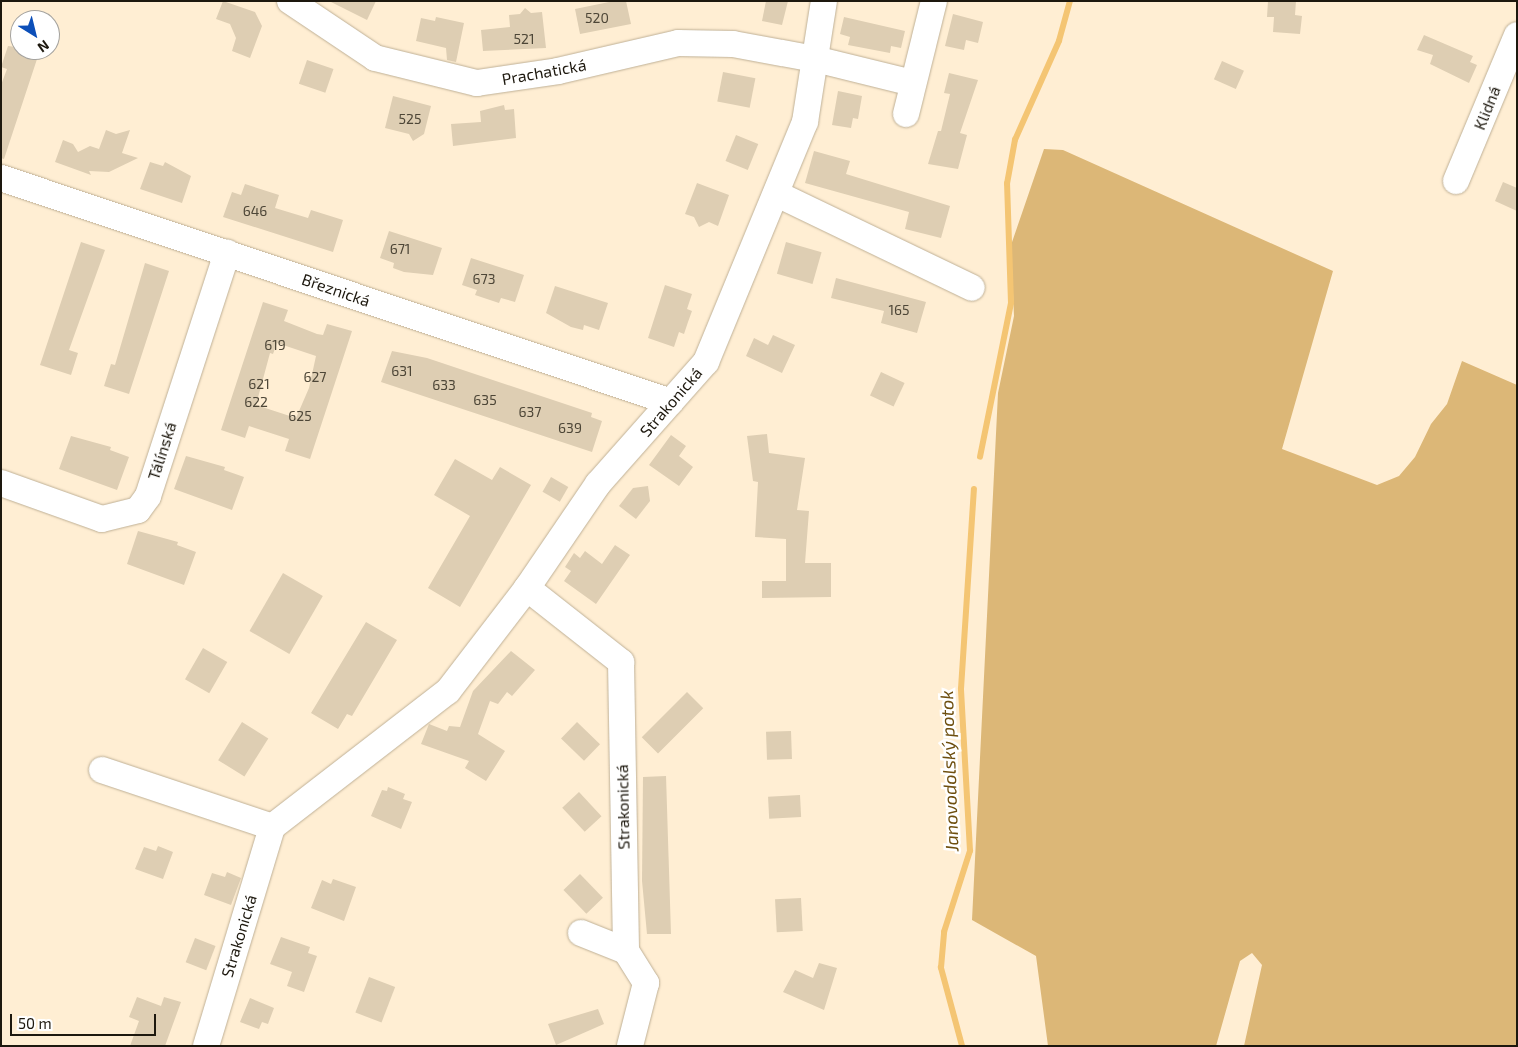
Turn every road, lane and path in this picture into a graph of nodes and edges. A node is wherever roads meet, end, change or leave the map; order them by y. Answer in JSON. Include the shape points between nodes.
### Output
{"nodes":[{"id":1,"x":290,"y":1,"type":"edge"},
{"id":2,"x":824,"y":1,"type":"edge"},
{"id":3,"x":934,"y":1,"type":"edge"},
{"id":4,"x":1517,"y":35,"type":"edge"},
{"id":5,"x":816,"y":58,"type":"junction"},
{"id":6,"x":913,"y":83,"type":"junction"},
{"id":7,"x":906,"y":114,"type":"dead end"},
{"id":8,"x":1,"y":178,"type":"edge"},
{"id":9,"x":1456,"y":181,"type":"dead end"},
{"id":10,"x":777,"y":194,"type":"junction"},
{"id":11,"x":227,"y":253,"type":"junction"},
{"id":12,"x":972,"y":288,"type":"dead end"},
{"id":13,"x":671,"y":402,"type":"junction"},
{"id":14,"x":1,"y":483,"type":"edge"},
{"id":15,"x":526,"y":588,"type":"junction"},
{"id":16,"x":102,"y":770,"type":"dead end"},
{"id":17,"x":272,"y":827,"type":"junction"},
{"id":18,"x":581,"y":934,"type":"dead end"},
{"id":19,"x":626,"y":951,"type":"junction"},
{"id":20,"x":206,"y":1046,"type":"edge"},
{"id":21,"x":630,"y":1046,"type":"edge"}],
"edges":[{"from":1,"to":5,"type":"street","name":"Prachatická","via":[[375,58],[478,83],[558,71],[678,43],[733,44]]},
{"from":2,"to":5,"type":"street","name":"Strakonická"},
{"from":3,"to":6,"type":"street"},
{"from":4,"to":9,"type":"street","name":"Klidná"},
{"from":5,"to":6,"type":"street"},
{"from":5,"to":10,"type":"street","name":"Strakonická","via":[[805,122]]},
{"from":6,"to":7,"type":"street"},
{"from":8,"to":11,"type":"street","name":"Březnická"},
{"from":10,"to":12,"type":"street"},
{"from":10,"to":13,"type":"street","name":"Strakonická","via":[[706,362]]},
{"from":11,"to":13,"type":"street","name":"Březnická"},
{"from":11,"to":14,"type":"street","name":"Tálínská","via":[[148,496],[138,510],[102,519]]},
{"from":13,"to":15,"type":"street","name":"Strakonická","via":[[598,484]]},
{"from":15,"to":17,"type":"street","name":"Strakonická","via":[[448,691]]},
{"from":15,"to":19,"type":"street","name":"Strakonická","via":[[620,662]]},
{"from":16,"to":17,"type":"street"},
{"from":17,"to":20,"type":"street","name":"Strakonická"},
{"from":18,"to":19,"type":"street"},
{"from":19,"to":21,"type":"street","via":[[646,983]]}]}
